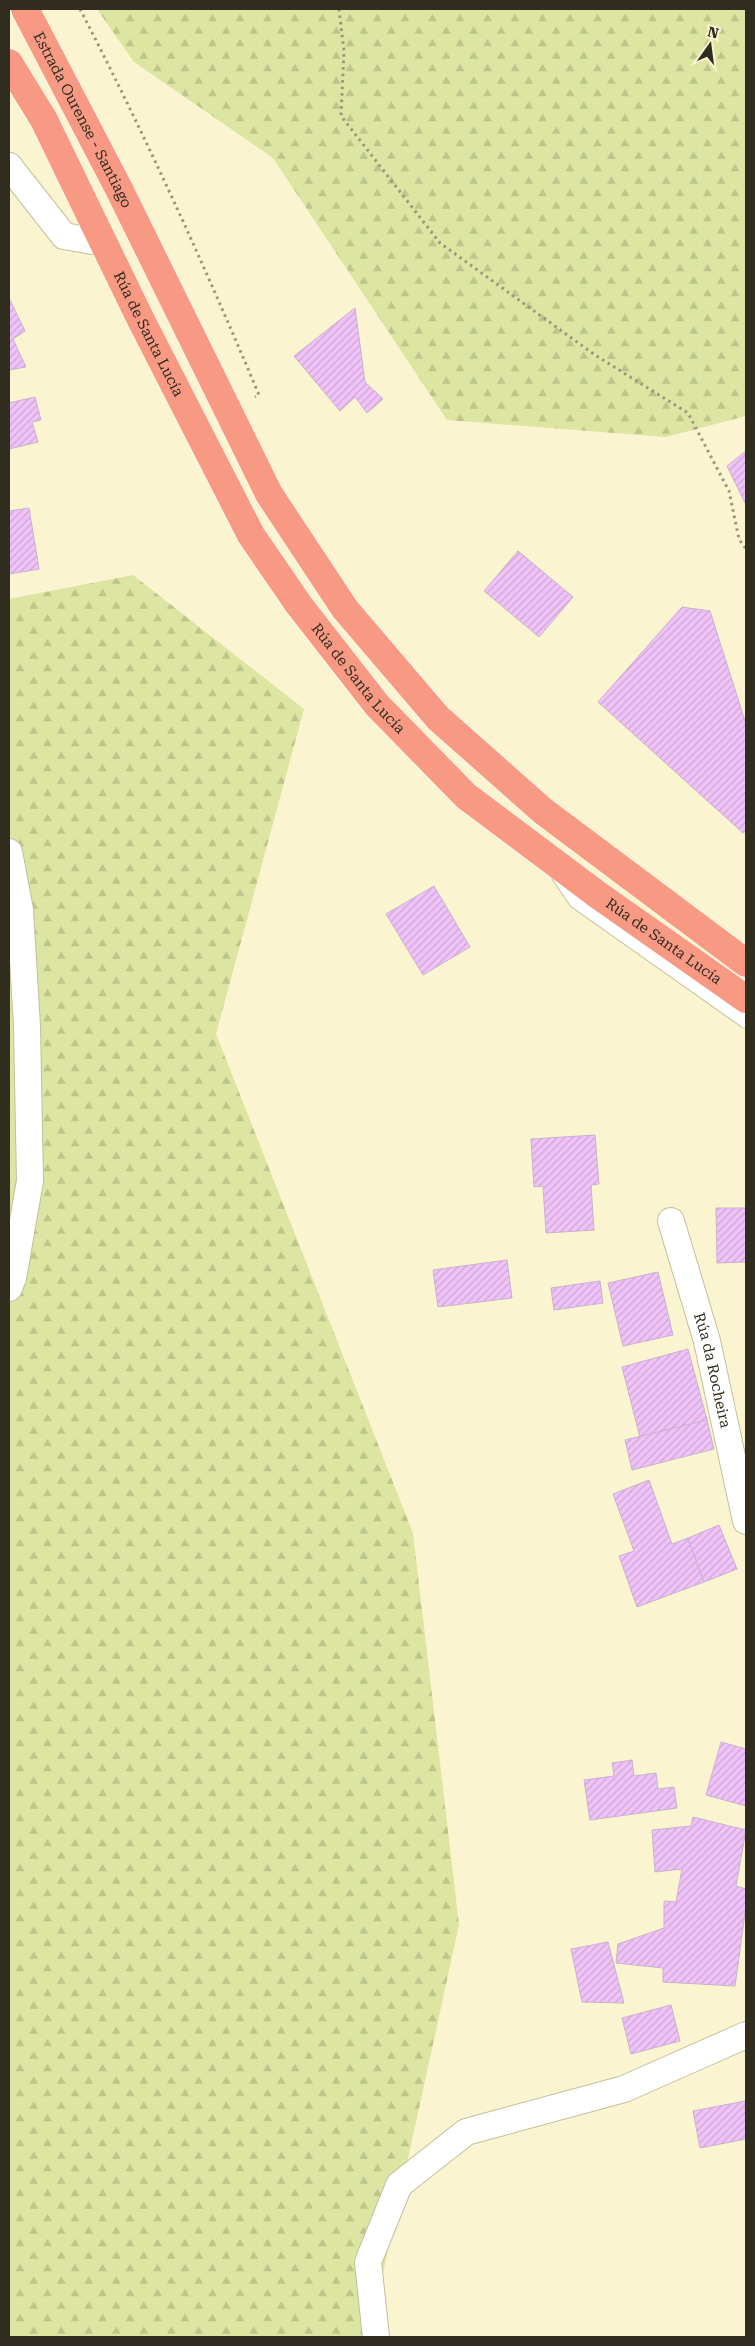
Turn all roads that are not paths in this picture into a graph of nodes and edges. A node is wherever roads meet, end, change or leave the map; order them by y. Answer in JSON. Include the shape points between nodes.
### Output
{"nodes":[{"id":1,"x":25,"y":9,"type":"edge"},
{"id":2,"x":9,"y":63,"type":"edge"},
{"id":3,"x":9,"y":166,"type":"edge"},
{"id":4,"x":139,"y":231,"type":"joint"},
{"id":5,"x":104,"y":243,"type":"junction"},
{"id":6,"x":9,"y":852,"type":"edge"},
{"id":7,"x":545,"y":855,"type":"junction"},
{"id":8,"x":746,"y":963,"type":"edge"},
{"id":9,"x":746,"y":999,"type":"edge"},
{"id":10,"x":746,"y":1021,"type":"edge"},
{"id":11,"x":671,"y":1221,"type":"dead end"},
{"id":12,"x":9,"y":1288,"type":"edge"},
{"id":13,"x":746,"y":1521,"type":"edge"},
{"id":14,"x":746,"y":2035,"type":"edge"},
{"id":15,"x":376,"y":2337,"type":"edge"}],
"edges":[{"from":1,"to":4,"type":"highway","name":"Estrada Ourense - Santiago"},
{"from":2,"to":5,"type":"highway","via":[[44,120]]},
{"from":3,"to":5,"type":"street","via":[[64,236]]},
{"from":4,"to":8,"type":"highway","name":"Rúa de Santa Lucía","via":[[269,494],[345,609],[438,718],[544,811]]},
{"from":5,"to":7,"type":"highway","name":"Rúa de Santa Lucía","via":[[251,535],[299,605],[377,704],[466,796]]},
{"from":6,"to":12,"type":"street","via":[[20,910],[28,1026],[30,1181]]},
{"from":7,"to":9,"type":"highway","name":"Rúa de Santa Lucía"},
{"from":7,"to":10,"type":"lane","via":[[576,900]]},
{"from":11,"to":13,"type":"street","name":"Rúa da Rocheira","via":[[707,1341]]},
{"from":14,"to":15,"type":"street","via":[[624,2089],[466,2132],[399,2185],[368,2262]]}]}
